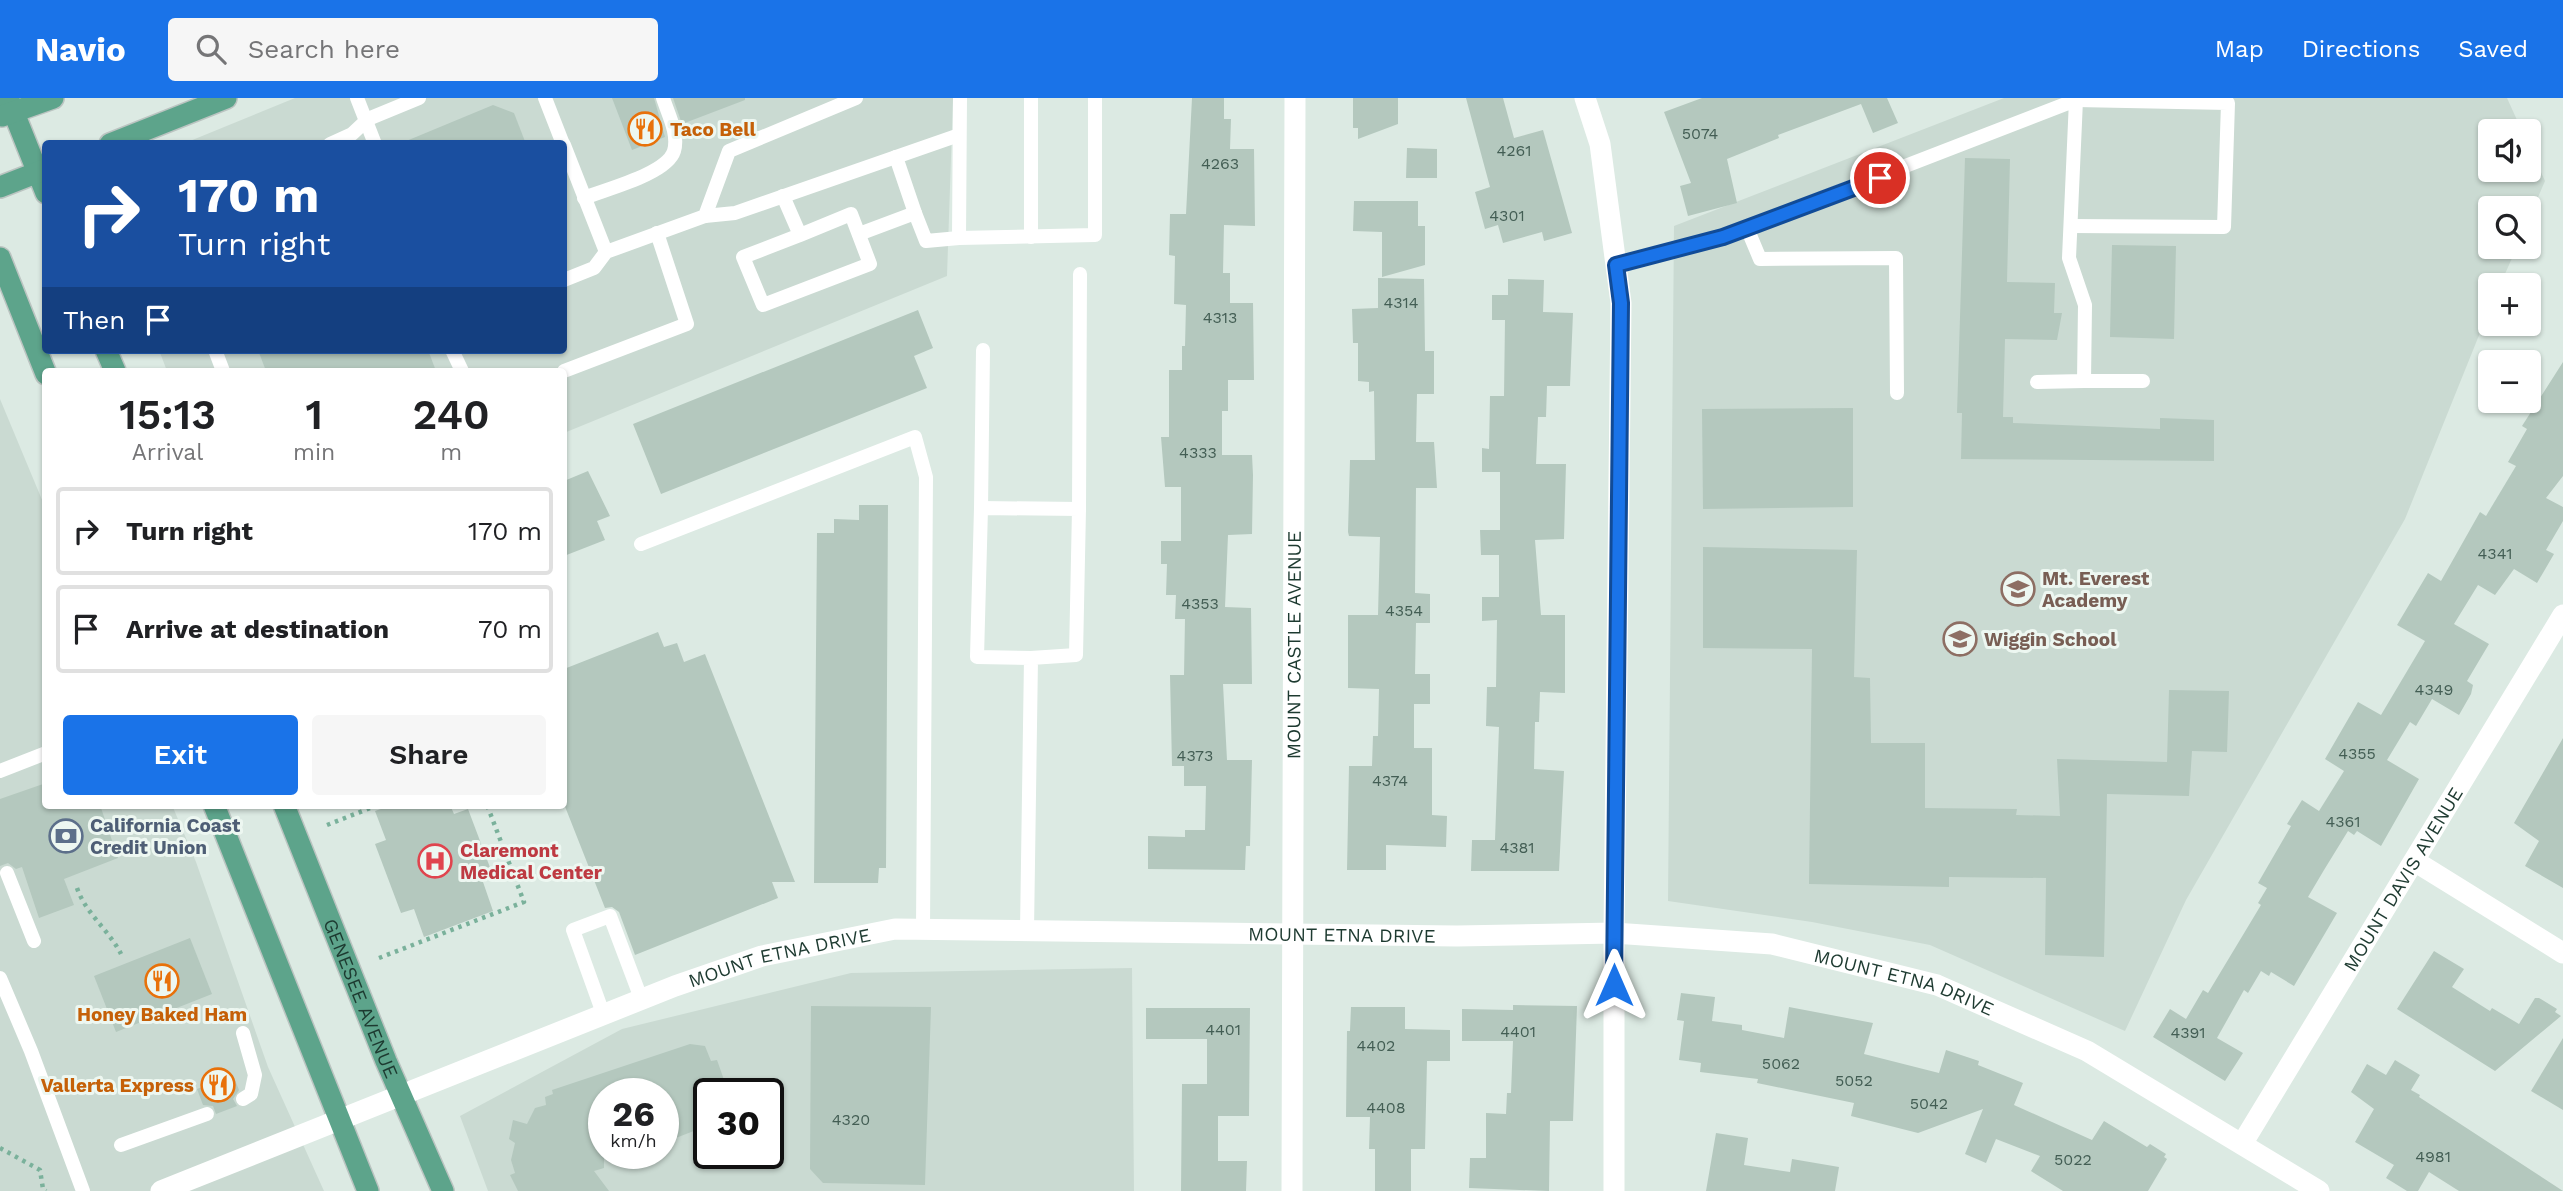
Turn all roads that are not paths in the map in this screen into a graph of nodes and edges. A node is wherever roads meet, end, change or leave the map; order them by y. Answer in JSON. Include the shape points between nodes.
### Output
{"nodes":[{"id":1,"x":53,"y":98,"type":"edge"},
{"id":2,"x":226,"y":98,"type":"edge"},
{"id":3,"x":358,"y":98,"type":"edge"},
{"id":4,"x":419,"y":98,"type":"edge"},
{"id":5,"x":545,"y":98,"type":"edge"},
{"id":6,"x":663,"y":98,"type":"edge"},
{"id":7,"x":856,"y":98,"type":"edge"},
{"id":8,"x":960,"y":98,"type":"edge"},
{"id":9,"x":1031,"y":98,"type":"edge"},
{"id":10,"x":1095,"y":98,"type":"edge"},
{"id":11,"x":1295,"y":98,"type":"edge"},
{"id":12,"x":1585,"y":98,"type":"edge"},
{"id":13,"x":2076,"y":100,"type":"junction"},
{"id":14,"x":7,"y":109,"type":"edge"},
{"id":15,"x":368,"y":119,"type":"junction"},
{"id":16,"x":959,"y":135,"type":"junction"},
{"id":17,"x":120,"y":140,"type":"edge"},
{"id":18,"x":339,"y":140,"type":"edge"},
{"id":19,"x":374,"y":140,"type":"edge"},
{"id":20,"x":561,"y":140,"type":"edge"},
{"id":21,"x":567,"y":154,"type":"edge"},
{"id":22,"x":896,"y":156,"type":"junction"},
{"id":23,"x":41,"y":171,"type":"edge"},
{"id":24,"x":0,"y":187,"type":"edge"},
{"id":25,"x":783,"y":196,"type":"junction"},
{"id":26,"x":584,"y":198,"type":"junction"},
{"id":27,"x":915,"y":213,"type":"junction"},
{"id":28,"x":705,"y":216,"type":"junction"},
{"id":29,"x":2071,"y":226,"type":"junction"},
{"id":30,"x":1747,"y":228,"type":"junction"},
{"id":31,"x":657,"y":233,"type":"junction"},
{"id":32,"x":859,"y":234,"type":"junction"},
{"id":33,"x":800,"y":235,"type":"junction"},
{"id":34,"x":1031,"y":237,"type":"junction"},
{"id":35,"x":959,"y":238,"type":"junction"},
{"id":36,"x":606,"y":251,"type":"junction"},
{"id":37,"x":0,"y":258,"type":"edge"},
{"id":38,"x":1616,"y":265,"type":"junction"},
{"id":39,"x":1080,"y":274,"type":"dead end"},
{"id":40,"x":567,"y":279,"type":"edge"},
{"id":41,"x":983,"y":350,"type":"dead end"},
{"id":42,"x":44,"y":368,"type":"edge"},
{"id":43,"x":567,"y":370,"type":"edge"},
{"id":44,"x":2084,"y":381,"type":"junction"},
{"id":45,"x":2143,"y":381,"type":"dead end"},
{"id":46,"x":2037,"y":382,"type":"dead end"},
{"id":47,"x":1896,"y":393,"type":"dead end"},
{"id":48,"x":981,"y":508,"type":"junction"},
{"id":49,"x":1079,"y":509,"type":"junction"},
{"id":50,"x":641,"y":544,"type":"dead end"},
{"id":51,"x":2563,"y":615,"type":"edge"},
{"id":52,"x":1031,"y":658,"type":"junction"},
{"id":53,"x":42,"y":755,"type":"edge"},
{"id":54,"x":0,"y":771,"type":"edge"},
{"id":55,"x":216,"y":809,"type":"edge"},
{"id":56,"x":286,"y":809,"type":"edge"},
{"id":57,"x":2416,"y":862,"type":"junction"},
{"id":58,"x":7,"y":873,"type":"dead end"},
{"id":59,"x":923,"y":929,"type":"junction"},
{"id":60,"x":1027,"y":931,"type":"junction"},
{"id":61,"x":1614,"y":933,"type":"junction"},
{"id":62,"x":1294,"y":934,"type":"junction"},
{"id":63,"x":34,"y":941,"type":"dead end"},
{"id":64,"x":2563,"y":953,"type":"edge"},
{"id":65,"x":0,"y":978,"type":"edge"},
{"id":66,"x":642,"y":1000,"type":"junction"},
{"id":67,"x":604,"y":1016,"type":"junction"},
{"id":68,"x":243,"y":1033,"type":"dead end"},
{"id":69,"x":402,"y":1096,"type":"junction"},
{"id":70,"x":243,"y":1099,"type":"dead end"},
{"id":71,"x":206,"y":1114,"type":"dead end"},
{"id":72,"x":341,"y":1120,"type":"junction"},
{"id":73,"x":2242,"y":1144,"type":"junction"},
{"id":74,"x":121,"y":1145,"type":"dead end"},
{"id":75,"x":83,"y":1191,"type":"edge"},
{"id":76,"x":161,"y":1191,"type":"edge"},
{"id":77,"x":368,"y":1191,"type":"edge"},
{"id":78,"x":443,"y":1191,"type":"edge"},
{"id":79,"x":1292,"y":1191,"type":"edge"},
{"id":80,"x":1614,"y":1191,"type":"edge"},
{"id":81,"x":2319,"y":1191,"type":"edge"}],
"edges":[{"from":1,"to":14,"type":"main road"},
{"from":2,"to":17,"type":"main road"},
{"from":3,"to":15,"type":"lane"},
{"from":4,"to":15,"type":"lane"},
{"from":5,"to":20,"type":"lane"},
{"from":6,"to":26,"type":"lane","via":[[675,133],[674,152],[663,167]]},
{"from":7,"to":28,"type":"lane","via":[[729,151]]},
{"from":8,"to":16,"type":"lane"},
{"from":9,"to":34,"type":"lane"},
{"from":10,"to":34,"type":"lane","via":[[1095,235]]},
{"from":11,"to":62,"type":"street","name":"MOUNT CASTLE AVENUE"},
{"from":12,"to":38,"type":"street","via":[[1600,145]]},
{"from":13,"to":29,"type":"lane"},
{"from":13,"to":29,"type":"lane","via":[[2228,103],[2224,226]]},
{"from":13,"to":30,"type":"lane"},
{"from":14,"to":23,"type":"main road"},
{"from":15,"to":18,"type":"lane"},
{"from":15,"to":19,"type":"lane"},
{"from":16,"to":22,"type":"lane"},
{"from":16,"to":35,"type":"lane"},
{"from":21,"to":26,"type":"lane"},
{"from":22,"to":25,"type":"lane"},
{"from":22,"to":27,"type":"lane"},
{"from":23,"to":24,"type":"main road"},
{"from":25,"to":28,"type":"lane","via":[[735,212]]},
{"from":25,"to":33,"type":"lane"},
{"from":26,"to":36,"type":"lane"},
{"from":27,"to":32,"type":"lane"},
{"from":27,"to":35,"type":"lane","via":[[926,242]]},
{"from":28,"to":31,"type":"lane"},
{"from":29,"to":44,"type":"lane","via":[[2069,258],[2085,305]]},
{"from":30,"to":38,"type":"lane"},
{"from":30,"to":47,"type":"lane","via":[[1760,260],[1896,258]]},
{"from":31,"to":36,"type":"lane"},
{"from":31,"to":43,"type":"lane","via":[[687,324]]},
{"from":32,"to":33,"type":"lane","via":[[851,214]]},
{"from":32,"to":33,"type":"lane","via":[[870,264],[763,305],[743,257]]},
{"from":34,"to":35,"type":"lane"},
{"from":36,"to":40,"type":"lane","via":[[594,268]]},
{"from":37,"to":42,"type":"main road"},
{"from":38,"to":61,"type":"street","via":[[1621,303]]},
{"from":39,"to":49,"type":"lane"},
{"from":41,"to":48,"type":"lane"},
{"from":44,"to":45,"type":"lane"},
{"from":44,"to":46,"type":"lane"},
{"from":48,"to":49,"type":"lane"},
{"from":48,"to":52,"type":"lane","via":[[977,657]]},
{"from":49,"to":52,"type":"lane","via":[[1076,655]]},
{"from":50,"to":59,"type":"lane","via":[[915,437],[926,477]]},
{"from":51,"to":57,"type":"street","name":"MOUNT DAVIS AVENUE"},
{"from":52,"to":60,"type":"lane"},
{"from":53,"to":54,"type":"lane"},
{"from":55,"to":72,"type":"main road"},
{"from":56,"to":69,"type":"main road","name":"GENESEE AVENUE"},
{"from":57,"to":64,"type":"street"},
{"from":57,"to":73,"type":"street","name":"MOUNT DAVIS AVENUE"},
{"from":58,"to":63,"type":"lane"},
{"from":59,"to":60,"type":"street","name":"MOUNT ETNA DRIVE"},
{"from":59,"to":66,"type":"street","name":"MOUNT ETNA DRIVE","via":[[895,929],[762,956]]},
{"from":60,"to":62,"type":"street","name":"MOUNT ETNA DRIVE"},
{"from":61,"to":62,"type":"street","name":"MOUNT ETNA DRIVE"},
{"from":61,"to":73,"type":"street","name":"MOUNT ETNA DRIVE","via":[[1772,944],[1937,985],[2087,1051]]},
{"from":61,"to":80,"type":"street"},
{"from":62,"to":79,"type":"street","name":"MOUNT CASTLE AVENUE"},
{"from":65,"to":75,"type":"lane"},
{"from":66,"to":67,"type":"street","name":"MOUNT ETNA DRIVE"},
{"from":66,"to":67,"type":"lane","via":[[610,916],[573,930]]},
{"from":67,"to":69,"type":"street","name":"MOUNT ETNA DRIVE"},
{"from":68,"to":70,"type":"lane","via":[[255,1074],[251,1094]]},
{"from":69,"to":72,"type":"street","name":"MOUNT ETNA DRIVE"},
{"from":69,"to":78,"type":"main road","name":"GENESEE AVENUE"},
{"from":71,"to":74,"type":"lane"},
{"from":72,"to":76,"type":"street","name":"MOUNT ETNA DRIVE"},
{"from":72,"to":77,"type":"main road"},
{"from":73,"to":81,"type":"street","name":"MOUNT ETNA DRIVE"}]}
